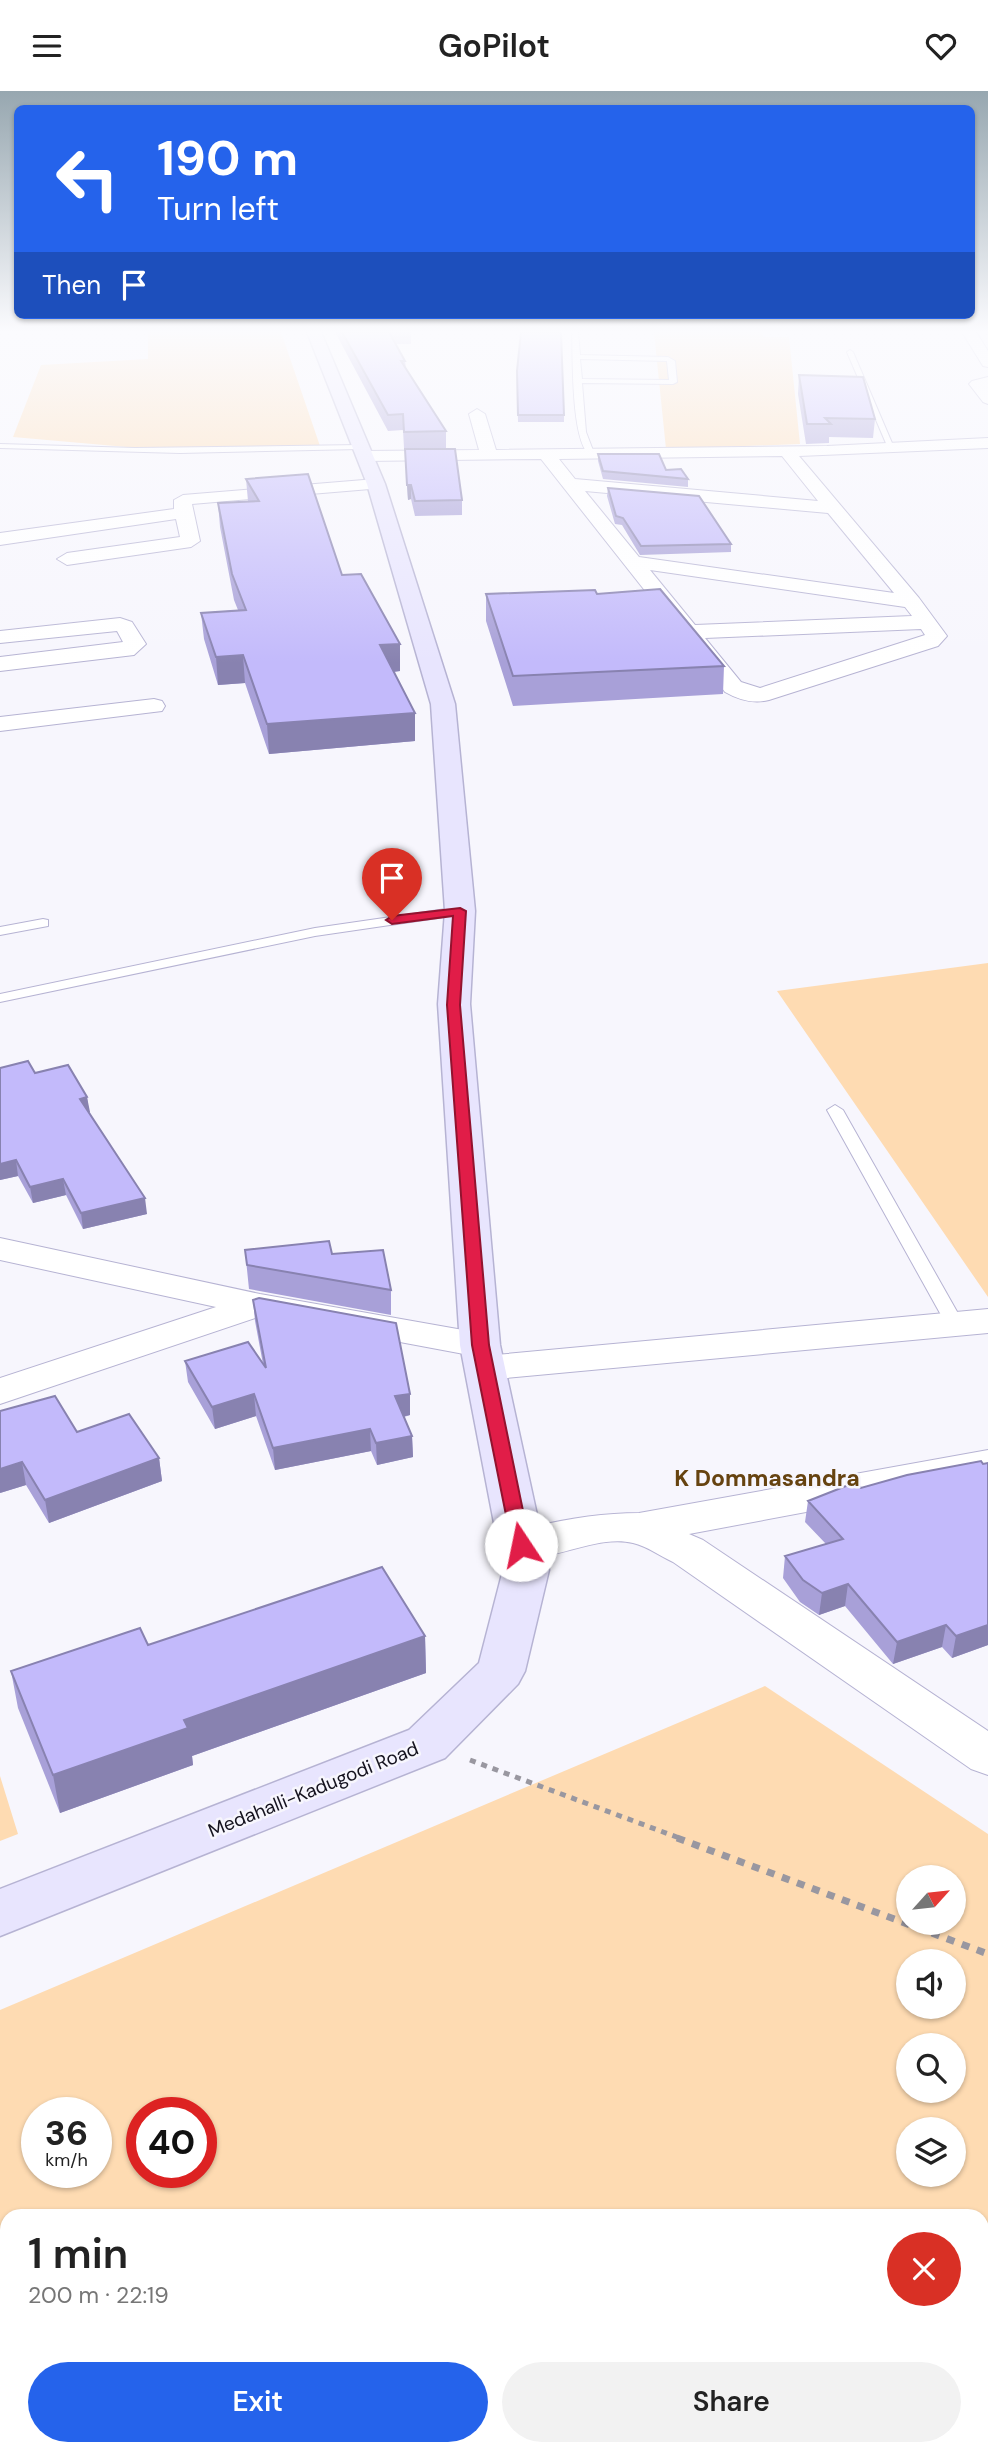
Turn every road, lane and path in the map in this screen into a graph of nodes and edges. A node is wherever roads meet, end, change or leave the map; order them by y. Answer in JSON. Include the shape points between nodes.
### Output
{"nodes":[{"id":1,"x":359,"y":442,"type":"edge"},
{"id":2,"x":485,"y":442,"type":"edge"},
{"id":3,"x":586,"y":442,"type":"edge"},
{"id":4,"x":890,"y":442,"type":"edge"},
{"id":5,"x":988,"y":443,"type":"edge"},
{"id":6,"x":0,"y":446,"type":"edge"},
{"id":7,"x":892,"y":447,"type":"junction"},
{"id":8,"x":786,"y":451,"type":"junction"},
{"id":9,"x":590,"y":453,"type":"junction"},
{"id":10,"x":489,"y":454,"type":"junction"},
{"id":11,"x":545,"y":454,"type":"junction"},
{"id":12,"x":367,"y":462,"type":"junction"},
{"id":13,"x":575,"y":491,"type":"junction"},
{"id":14,"x":183,"y":513,"type":"junction"},
{"id":15,"x":839,"y":514,"type":"junction"},
{"id":16,"x":0,"y":539,"type":"edge"},
{"id":17,"x":67,"y":559,"type":"dead end"},
{"id":18,"x":632,"y":562,"type":"junction"},
{"id":19,"x":912,"y":602,"type":"junction"},
{"id":20,"x":928,"y":622,"type":"junction"},
{"id":21,"x":688,"y":632,"type":"junction"},
{"id":22,"x":0,"y":637,"type":"edge"},
{"id":23,"x":0,"y":664,"type":"edge"},
{"id":24,"x":155,"y":706,"type":"dead end"},
{"id":25,"x":0,"y":724,"type":"edge"},
{"id":26,"x":460,"y":911,"type":"junction"},
{"id":27,"x":43,"y":923,"type":"dead end"},
{"id":28,"x":0,"y":931,"type":"edge"},
{"id":29,"x":0,"y":998,"type":"edge"},
{"id":30,"x":835,"y":1110,"type":"dead end"},
{"id":31,"x":0,"y":1249,"type":"edge"},
{"id":32,"x":260,"y":1304,"type":"junction"},
{"id":33,"x":971,"y":1323,"type":"edge"},
{"id":34,"x":483,"y":1356,"type":"junction"},
{"id":35,"x":0,"y":1391,"type":"edge"},
{"id":36,"x":988,"y":1464,"type":"edge"},
{"id":37,"x":639,"y":1528,"type":"junction"},
{"id":38,"x":521,"y":1545,"type":"junction"},
{"id":39,"x":427,"y":1744,"type":"junction"},
{"id":40,"x":988,"y":1756,"type":"edge"},
{"id":41,"x":0,"y":1913,"type":"edge"},
{"id":42,"x":988,"y":1954,"type":"edge"}],
"edges":[{"from":1,"to":12,"type":"street","name":"Medahalli-Kadugodi Road"},
{"from":2,"to":10,"type":"street"},
{"from":3,"to":9,"type":"lane"},
{"from":4,"to":7,"type":"lane"},
{"from":5,"to":7,"type":"street"},
{"from":6,"to":12,"type":"lane","via":[[180,450]]},
{"from":7,"to":8,"type":"street"},
{"from":8,"to":9,"type":"street"},
{"from":8,"to":15,"type":"street"},
{"from":9,"to":11,"type":"street"},
{"from":10,"to":11,"type":"street"},
{"from":10,"to":12,"type":"street"},
{"from":11,"to":13,"type":"street"},
{"from":12,"to":14,"type":"street","via":[[189,499],[183,501]]},
{"from":12,"to":26,"type":"street","name":"Medahalli-Kadugodi Road","via":[[443,704]]},
{"from":13,"to":15,"type":"street"},
{"from":13,"to":18,"type":"street"},
{"from":14,"to":16,"type":"street"},
{"from":14,"to":17,"type":"street","via":[[191,541]]},
{"from":15,"to":19,"type":"street"},
{"from":18,"to":19,"type":"street"},
{"from":18,"to":21,"type":"street"},
{"from":19,"to":20,"type":"street"},
{"from":20,"to":21,"type":"street"},
{"from":20,"to":21,"type":"street","via":[[936,636],[930,641],[761,695],[733,687]]},
{"from":22,"to":23,"type":"street","via":[[120,624],[135,644],[126,650]]},
{"from":24,"to":25,"type":"street"},
{"from":26,"to":29,"type":"lane","via":[[315,932]]},
{"from":26,"to":34,"type":"street","name":"Medahalli-Kadugodi Road","via":[[454,1005]]},
{"from":27,"to":28,"type":"lane"},
{"from":30,"to":33,"type":"lane"},
{"from":31,"to":32,"type":"street"},
{"from":32,"to":34,"type":"street"},
{"from":32,"to":35,"type":"street"},
{"from":33,"to":34,"type":"street"},
{"from":34,"to":38,"type":"street","name":"Medahalli-Kadugodi Road"},
{"from":36,"to":37,"type":"street"},
{"from":37,"to":38,"type":"street","via":[[611,1528]]},
{"from":37,"to":40,"type":"street","via":[[688,1551]]},
{"from":38,"to":39,"type":"street","name":"Medahalli-Kadugodi Road","via":[[527,1570],[501,1671]]},
{"from":39,"to":41,"type":"street","name":"Medahalli-Kadugodi Road"},
{"from":39,"to":42,"type":"path"}]}
